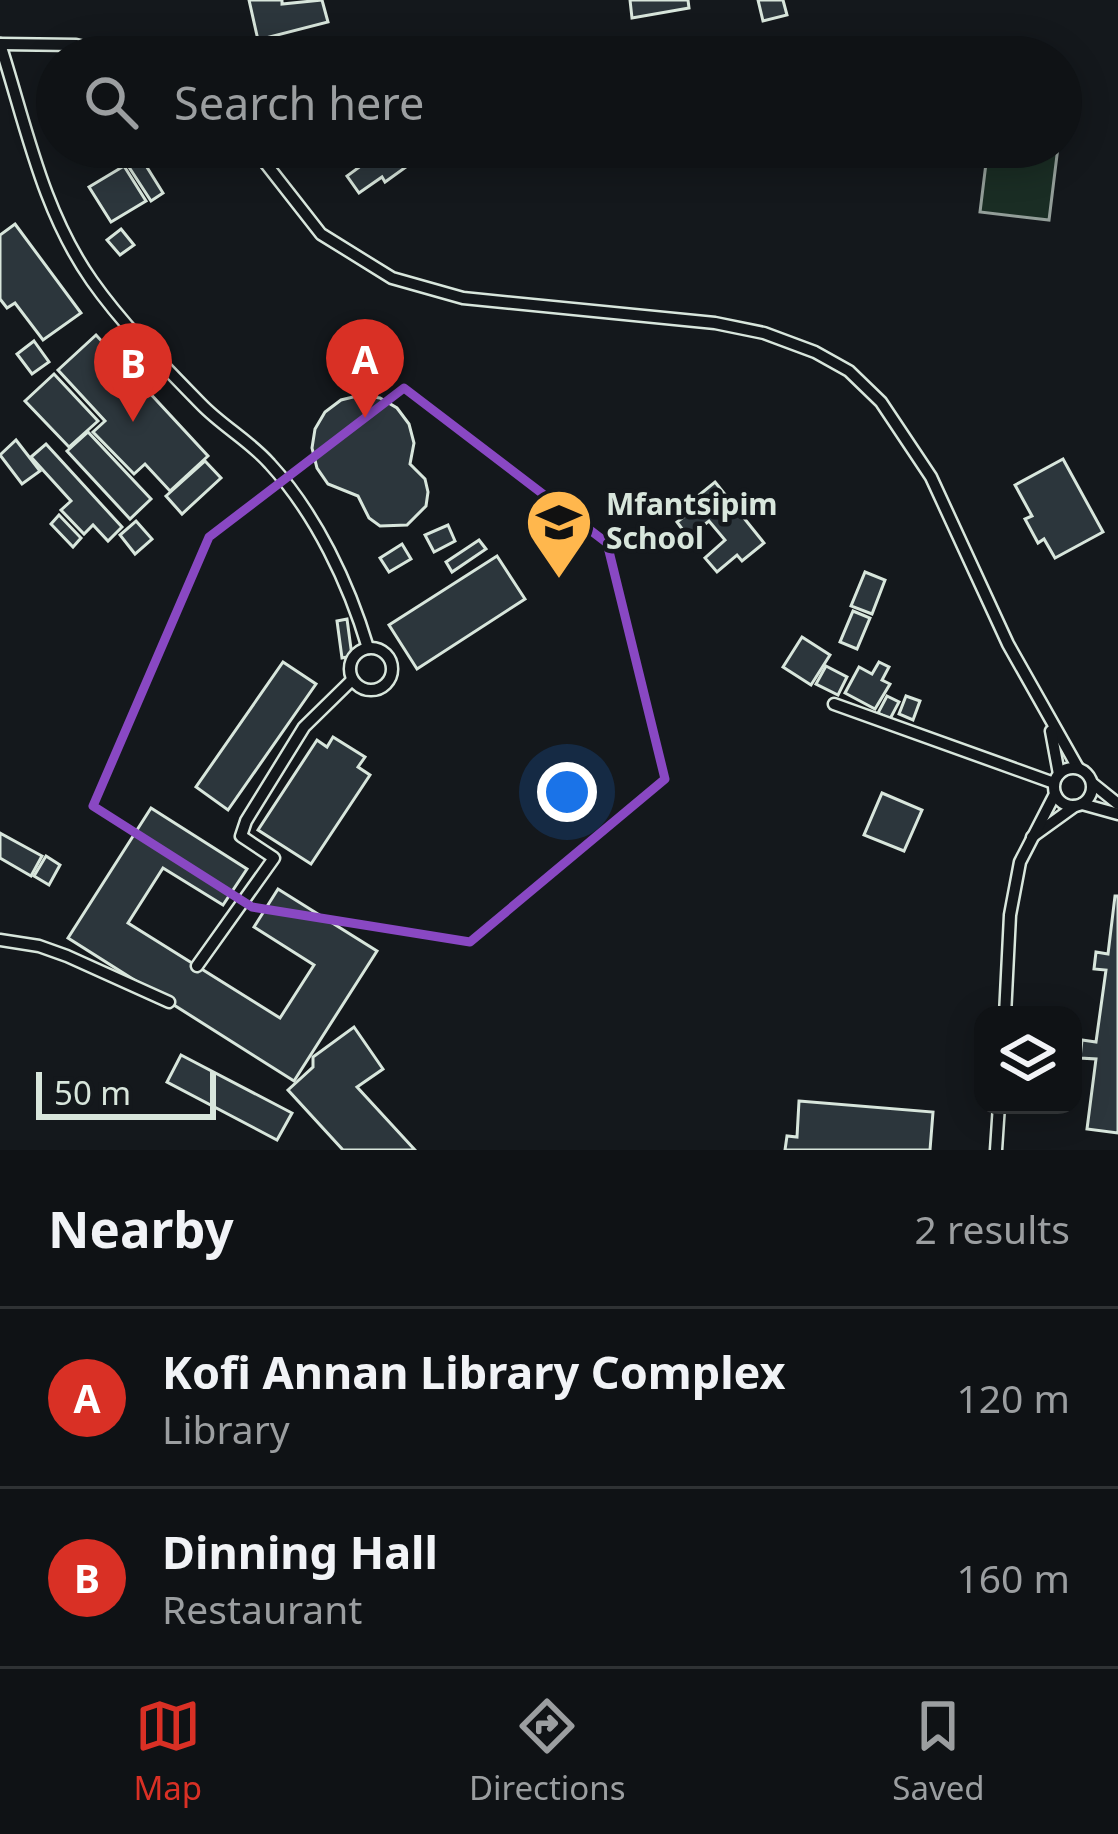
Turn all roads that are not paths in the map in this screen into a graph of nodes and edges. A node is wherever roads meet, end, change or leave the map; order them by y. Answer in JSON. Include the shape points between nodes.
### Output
{"nodes":[{"id":1,"x":0,"y":44,"type":"edge"},
{"id":2,"x":36,"y":45,"type":"edge"},
{"id":3,"x":36,"y":163,"type":"edge"},
{"id":4,"x":37,"y":168,"type":"edge"},
{"id":5,"x":269,"y":168,"type":"edge"},
{"id":6,"x":368,"y":648,"type":"junction"},
{"id":7,"x":352,"y":680,"type":"junction"},
{"id":8,"x":834,"y":704,"type":"dead end"},
{"id":9,"x":1046,"y":716,"type":"junction"},
{"id":10,"x":1078,"y":768,"type":"junction"},
{"id":11,"x":1092,"y":783,"type":"junction"},
{"id":12,"x":1056,"y":784,"type":"junction"},
{"id":13,"x":1118,"y":804,"type":"edge"},
{"id":14,"x":1078,"y":805,"type":"junction"},
{"id":15,"x":1118,"y":814,"type":"edge"},
{"id":16,"x":1029,"y":839,"type":"junction"},
{"id":17,"x":0,"y":940,"type":"edge"},
{"id":18,"x":197,"y":966,"type":"dead end"},
{"id":19,"x":169,"y":1002,"type":"dead end"},
{"id":20,"x":1005,"y":1006,"type":"edge"},
{"id":21,"x":998,"y":1114,"type":"edge"},
{"id":22,"x":996,"y":1150,"type":"edge"}],
"edges":[{"from":1,"to":2,"type":"lane"},
{"from":1,"to":3,"type":"lane"},
{"from":4,"to":6,"type":"lane","via":[[68,245],[94,284],[297,498],[344,582]]},
{"from":5,"to":9,"type":"lane","via":[[321,234],[392,278],[463,298],[715,322],[764,333],[850,371],[931,477]]},
{"from":6,"to":7,"type":"lane","via":[[352,660]]},
{"from":6,"to":7,"type":"lane","via":[[387,655],[388,683],[369,691]]},
{"from":7,"to":18,"type":"lane","via":[[304,727],[247,821],[242,836],[274,858]]},
{"from":8,"to":12,"type":"lane"},
{"from":9,"to":10,"type":"lane"},
{"from":9,"to":12,"type":"lane"},
{"from":10,"to":11,"type":"lane"},
{"from":10,"to":12,"type":"lane"},
{"from":11,"to":13,"type":"lane"},
{"from":11,"to":14,"type":"lane"},
{"from":12,"to":14,"type":"lane","via":[[1067,805]]},
{"from":12,"to":16,"type":"lane"},
{"from":14,"to":15,"type":"lane"},
{"from":14,"to":16,"type":"lane"},
{"from":16,"to":20,"type":"lane","via":[[1010,915]]},
{"from":17,"to":19,"type":"lane","via":[[67,956]]},
{"from":21,"to":22,"type":"lane"}]}
